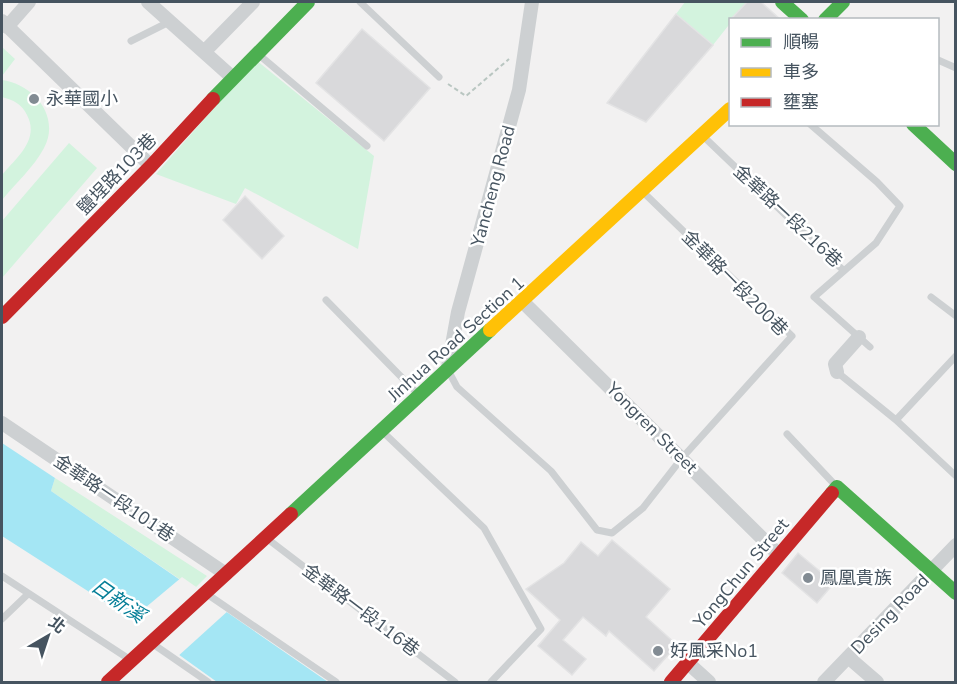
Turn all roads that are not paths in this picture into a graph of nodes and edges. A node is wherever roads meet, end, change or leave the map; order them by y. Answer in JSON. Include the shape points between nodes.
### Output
{"nodes":[{"id":1,"x":29,"y":2,"type":"edge"},
{"id":2,"x":148,"y":2,"type":"edge"},
{"id":3,"x":253,"y":2,"type":"edge"},
{"id":4,"x":308,"y":2,"type":"edge"},
{"id":5,"x":360,"y":2,"type":"edge"},
{"id":6,"x":532,"y":2,"type":"edge"},
{"id":7,"x":782,"y":2,"type":"edge"},
{"id":8,"x":843,"y":2,"type":"edge"},
{"id":9,"x":832,"y":16,"type":"edge"},
{"id":10,"x":800,"y":18,"type":"edge"},
{"id":11,"x":169,"y":21,"type":"junction"},
{"id":12,"x":4,"y":24,"type":"edge"},
{"id":13,"x":131,"y":41,"type":"dead end"},
{"id":14,"x":205,"y":51,"type":"junction"},
{"id":15,"x":256,"y":52,"type":"junction"},
{"id":16,"x":939,"y":60,"type":"edge"},
{"id":17,"x":956,"y":68,"type":"edge"},
{"id":18,"x":439,"y":77,"type":"road end"},
{"id":19,"x":233,"y":78,"type":"junction"},
{"id":20,"x":729,"y":110,"type":"edge"},
{"id":21,"x":812,"y":126,"type":"edge"},
{"id":22,"x":915,"y":126,"type":"edge"},
{"id":23,"x":702,"y":136,"type":"junction"},
{"id":24,"x":367,"y":146,"type":"dead end"},
{"id":25,"x":956,"y":164,"type":"edge"},
{"id":26,"x":151,"y":166,"type":"junction"},
{"id":27,"x":643,"y":192,"type":"junction"},
{"id":28,"x":843,"y":270,"type":"junction"},
{"id":29,"x":931,"y":297,"type":"dead end"},
{"id":30,"x":326,"y":300,"type":"dead end"},
{"id":31,"x":523,"y":302,"type":"junction"},
{"id":32,"x":956,"y":316,"type":"edge"},
{"id":33,"x":2,"y":317,"type":"edge"},
{"id":34,"x":858,"y":337,"type":"junction"},
{"id":35,"x":870,"y":347,"type":"dead end"},
{"id":36,"x":956,"y":356,"type":"edge"},
{"id":37,"x":448,"y":370,"type":"junction"},
{"id":38,"x":837,"y":372,"type":"joint"},
{"id":39,"x":420,"y":396,"type":"junction"},
{"id":40,"x":896,"y":420,"type":"junction"},
{"id":41,"x":2,"y":423,"type":"edge"},
{"id":42,"x":382,"y":431,"type":"junction"},
{"id":43,"x":787,"y":434,"type":"dead end"},
{"id":44,"x":682,"y":458,"type":"junction"},
{"id":45,"x":956,"y":476,"type":"edge"},
{"id":46,"x":837,"y":486,"type":"junction"},
{"id":47,"x":267,"y":538,"type":"junction"},
{"id":48,"x":956,"y":545,"type":"edge"},
{"id":49,"x":779,"y":555,"type":"junction"},
{"id":50,"x":931,"y":571,"type":"junction"},
{"id":51,"x":226,"y":574,"type":"junction"},
{"id":52,"x":2,"y":576,"type":"edge"},
{"id":53,"x":205,"y":593,"type":"junction"},
{"id":54,"x":956,"y":593,"type":"edge"},
{"id":55,"x":28,"y":594,"type":"junction"},
{"id":56,"x":2,"y":618,"type":"edge"},
{"id":57,"x":152,"y":642,"type":"junction"},
{"id":58,"x":848,"y":657,"type":"junction"},
{"id":59,"x":132,"y":660,"type":"junction"},
{"id":60,"x":687,"y":663,"type":"junction"},
{"id":61,"x":108,"y":682,"type":"edge"},
{"id":62,"x":208,"y":682,"type":"edge"},
{"id":63,"x":336,"y":682,"type":"edge"},
{"id":64,"x":455,"y":682,"type":"edge"},
{"id":65,"x":491,"y":682,"type":"edge"},
{"id":66,"x":672,"y":682,"type":"edge"},
{"id":67,"x":709,"y":682,"type":"edge"},
{"id":68,"x":824,"y":682,"type":"edge"},
{"id":69,"x":876,"y":682,"type":"edge"}],
"edges":[{"from":1,"to":12,"type":"street"},
{"from":2,"to":11,"type":"street"},
{"from":3,"to":14,"type":"street"},
{"from":4,"to":15,"type":"street","name":"鹽埕路103巷"},
{"from":5,"to":18,"type":"lane"},
{"from":6,"to":37,"type":"street","name":"Yancheng Road","via":[[519,90],[458,312]]},
{"from":7,"to":10,"type":"street"},
{"from":8,"to":9,"type":"street"},
{"from":11,"to":13,"type":"lane"},
{"from":11,"to":14,"type":"street"},
{"from":12,"to":26,"type":"street"},
{"from":14,"to":19,"type":"street"},
{"from":15,"to":19,"type":"street","name":"鹽埕路103巷"},
{"from":15,"to":24,"type":"lane"},
{"from":16,"to":17,"type":"lane"},
{"from":19,"to":26,"type":"street","name":"鹽埕路103巷"},
{"from":20,"to":23,"type":"street","name":"Jinhua Road Section 1"},
{"from":21,"to":28,"type":"lane","name":"金華路一段216巷","via":[[900,206],[876,243]]},
{"from":22,"to":25,"type":"street"},
{"from":23,"to":27,"type":"street","name":"Jinhua Road Section 1"},
{"from":23,"to":28,"type":"lane","name":"金華路一段216巷"},
{"from":26,"to":33,"type":"street","name":"鹽埕路103巷"},
{"from":27,"to":31,"type":"street","name":"Jinhua Road Section 1"},
{"from":27,"to":44,"type":"lane","name":"金華路一段200巷","via":[[792,336]]},
{"from":28,"to":34,"type":"lane","via":[[814,297]]},
{"from":29,"to":32,"type":"lane"},
{"from":30,"to":39,"type":"lane"},
{"from":31,"to":37,"type":"street","name":"Jinhua Road Section 1"},
{"from":31,"to":44,"type":"street","name":"Yongren Street"},
{"from":34,"to":35,"type":"lane"},
{"from":34,"to":38,"type":"street","via":[[835,364]]},
{"from":36,"to":40,"type":"lane"},
{"from":37,"to":39,"type":"street","name":"Jinhua Road Section 1"},
{"from":37,"to":44,"type":"lane","via":[[457,387],[551,471],[597,530],[612,533],[643,508]]},
{"from":38,"to":40,"type":"lane"},
{"from":39,"to":42,"type":"street","name":"Jinhua Road Section 1"},
{"from":40,"to":45,"type":"lane"},
{"from":41,"to":51,"type":"street","name":"金華路一段101巷"},
{"from":42,"to":47,"type":"street","name":"Jinhua Road Section 1"},
{"from":42,"to":65,"type":"lane","via":[[484,528],[541,629]]},
{"from":43,"to":46,"type":"lane"},
{"from":44,"to":49,"type":"street","name":"Yongren Street"},
{"from":46,"to":49,"type":"street","name":"YongChun Street"},
{"from":46,"to":50,"type":"street"},
{"from":47,"to":51,"type":"street","name":"Jinhua Road Section 1"},
{"from":47,"to":64,"type":"lane","name":"金華路一段116巷"},
{"from":48,"to":50,"type":"street","name":"Desing Road"},
{"from":49,"to":60,"type":"street","name":"YongChun Street"},
{"from":50,"to":54,"type":"street"},
{"from":50,"to":58,"type":"street","name":"Desing Road"},
{"from":51,"to":53,"type":"street","name":"Jinhua Road Section 1"},
{"from":52,"to":55,"type":"lane"},
{"from":53,"to":57,"type":"street","name":"Jinhua Road Section 1"},
{"from":53,"to":63,"type":"lane"},
{"from":55,"to":56,"type":"lane"},
{"from":55,"to":59,"type":"lane"},
{"from":57,"to":59,"type":"street"},
{"from":57,"to":62,"type":"lane"},
{"from":58,"to":68,"type":"street","name":"Desing Road"},
{"from":58,"to":69,"type":"street"},
{"from":59,"to":61,"type":"street"},
{"from":60,"to":66,"type":"street","name":"YongChun Street"},
{"from":60,"to":67,"type":"street"}]}
